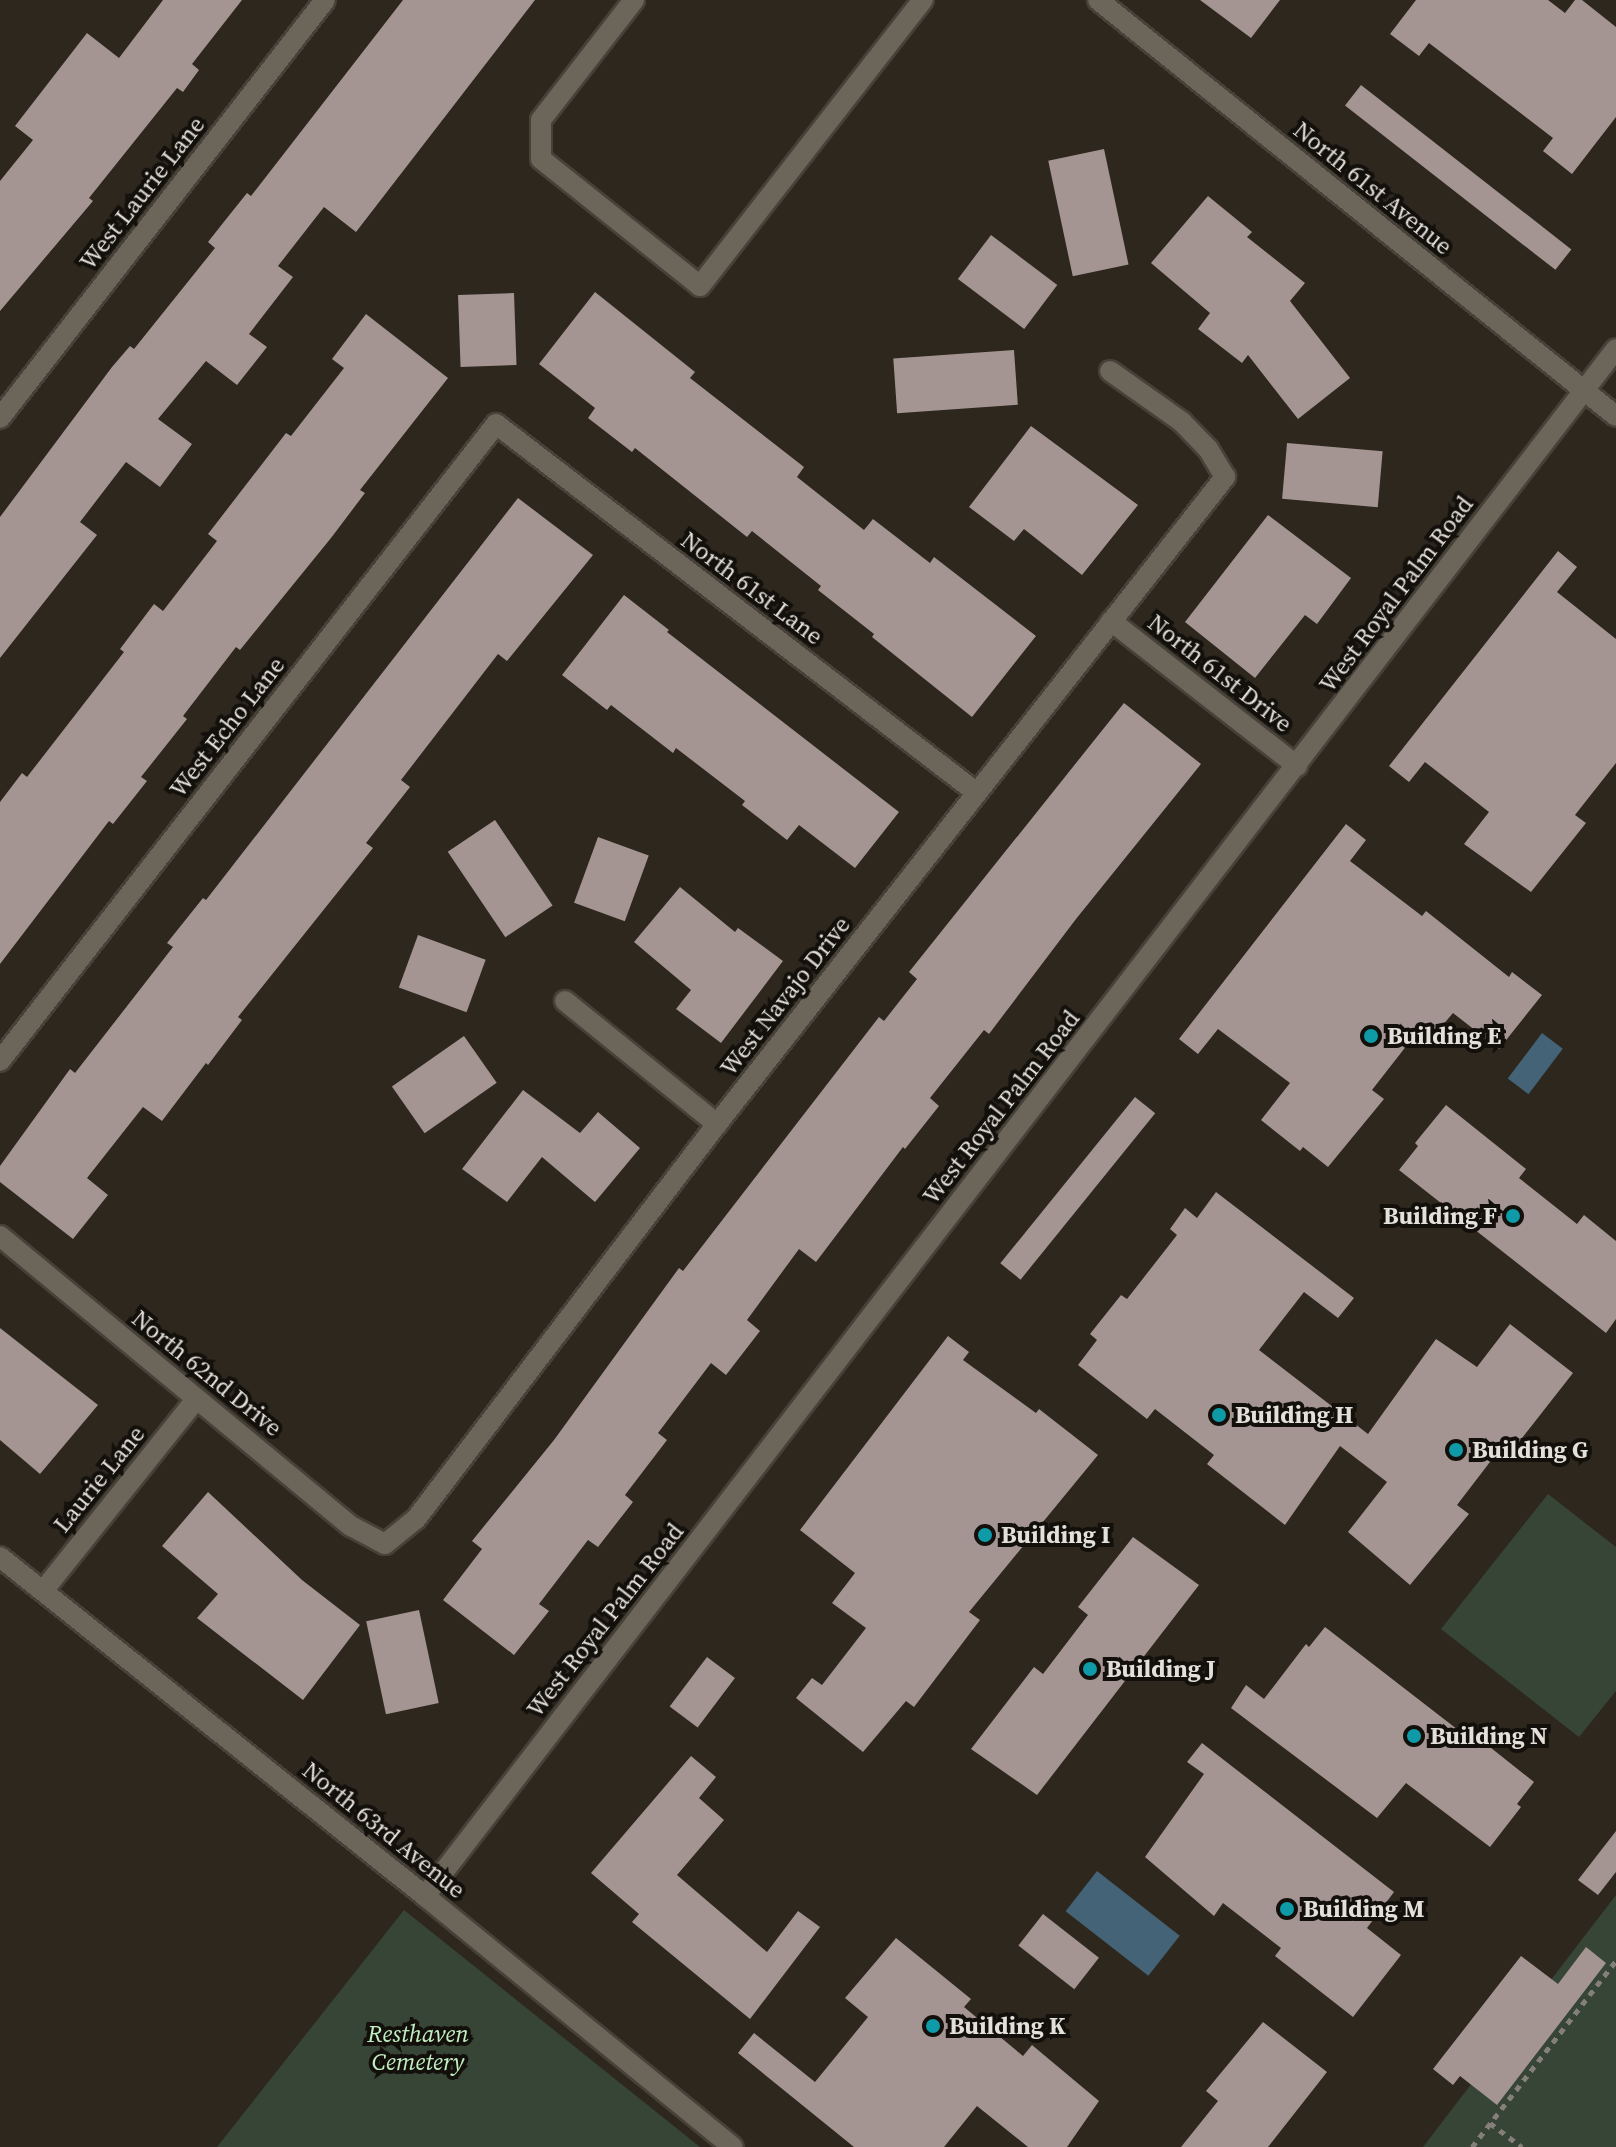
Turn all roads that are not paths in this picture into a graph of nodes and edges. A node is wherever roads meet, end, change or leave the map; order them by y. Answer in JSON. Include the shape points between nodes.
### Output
{"nodes":[{"id":1,"x":325,"y":0,"type":"edge"},
{"id":2,"x":634,"y":0,"type":"edge"},
{"id":3,"x":923,"y":0,"type":"edge"},
{"id":4,"x":1098,"y":0,"type":"edge"},
{"id":5,"x":1616,"y":349,"type":"edge"},
{"id":6,"x":1110,"y":371,"type":"dead end"},
{"id":7,"x":1584,"y":391,"type":"junction"},
{"id":8,"x":1616,"y":416,"type":"edge"},
{"id":9,"x":0,"y":418,"type":"edge"},
{"id":10,"x":496,"y":424,"type":"joint"},
{"id":11,"x":1111,"y":621,"type":"junction"},
{"id":12,"x":1297,"y":766,"type":"junction"},
{"id":13,"x":977,"y":793,"type":"junction"},
{"id":14,"x":565,"y":1001,"type":"dead end"},
{"id":15,"x":0,"y":1061,"type":"edge"},
{"id":16,"x":717,"y":1124,"type":"junction"},
{"id":17,"x":0,"y":1236,"type":"edge"},
{"id":18,"x":196,"y":1399,"type":"junction"},
{"id":19,"x":385,"y":1544,"type":"joint"},
{"id":20,"x":0,"y":1557,"type":"edge"},
{"id":21,"x":43,"y":1591,"type":"junction"},
{"id":22,"x":425,"y":1896,"type":"junction"},
{"id":23,"x":733,"y":2147,"type":"edge"}],
"edges":[{"from":1,"to":9,"type":"street","name":"West Laurie Lane"},
{"from":2,"to":3,"type":"street","via":[[541,120],[541,159],[700,286]]},
{"from":4,"to":7,"type":"street","name":"North 61st Avenue"},
{"from":5,"to":7,"type":"street","name":"West Royal Palm Road"},
{"from":6,"to":11,"type":"street","name":"West Navajo Drive","via":[[1182,422],[1225,477]]},
{"from":7,"to":8,"type":"street","name":"North 61st Avenue"},
{"from":7,"to":12,"type":"street","name":"West Royal Palm Road"},
{"from":10,"to":13,"type":"street","name":"North 61st Lane"},
{"from":10,"to":15,"type":"street","name":"West Echo Lane"},
{"from":11,"to":12,"type":"street","name":"North 61st Drive"},
{"from":11,"to":13,"type":"street","name":"West Navajo Drive"},
{"from":12,"to":22,"type":"street","name":"West Royal Palm Road"},
{"from":13,"to":16,"type":"street","name":"West Navajo Drive"},
{"from":14,"to":16,"type":"street"},
{"from":16,"to":19,"type":"street","name":"West Navajo Drive","via":[[416,1519]]},
{"from":17,"to":18,"type":"street","name":"North 62nd Drive"},
{"from":18,"to":19,"type":"street","name":"North 62nd Drive","via":[[351,1526]]},
{"from":18,"to":21,"type":"street","name":"Laurie Lane"},
{"from":20,"to":21,"type":"street","name":"North 63rd Avenue"},
{"from":21,"to":22,"type":"street","name":"North 63rd Avenue"},
{"from":22,"to":23,"type":"street","name":"North 63rd Avenue"}]}
